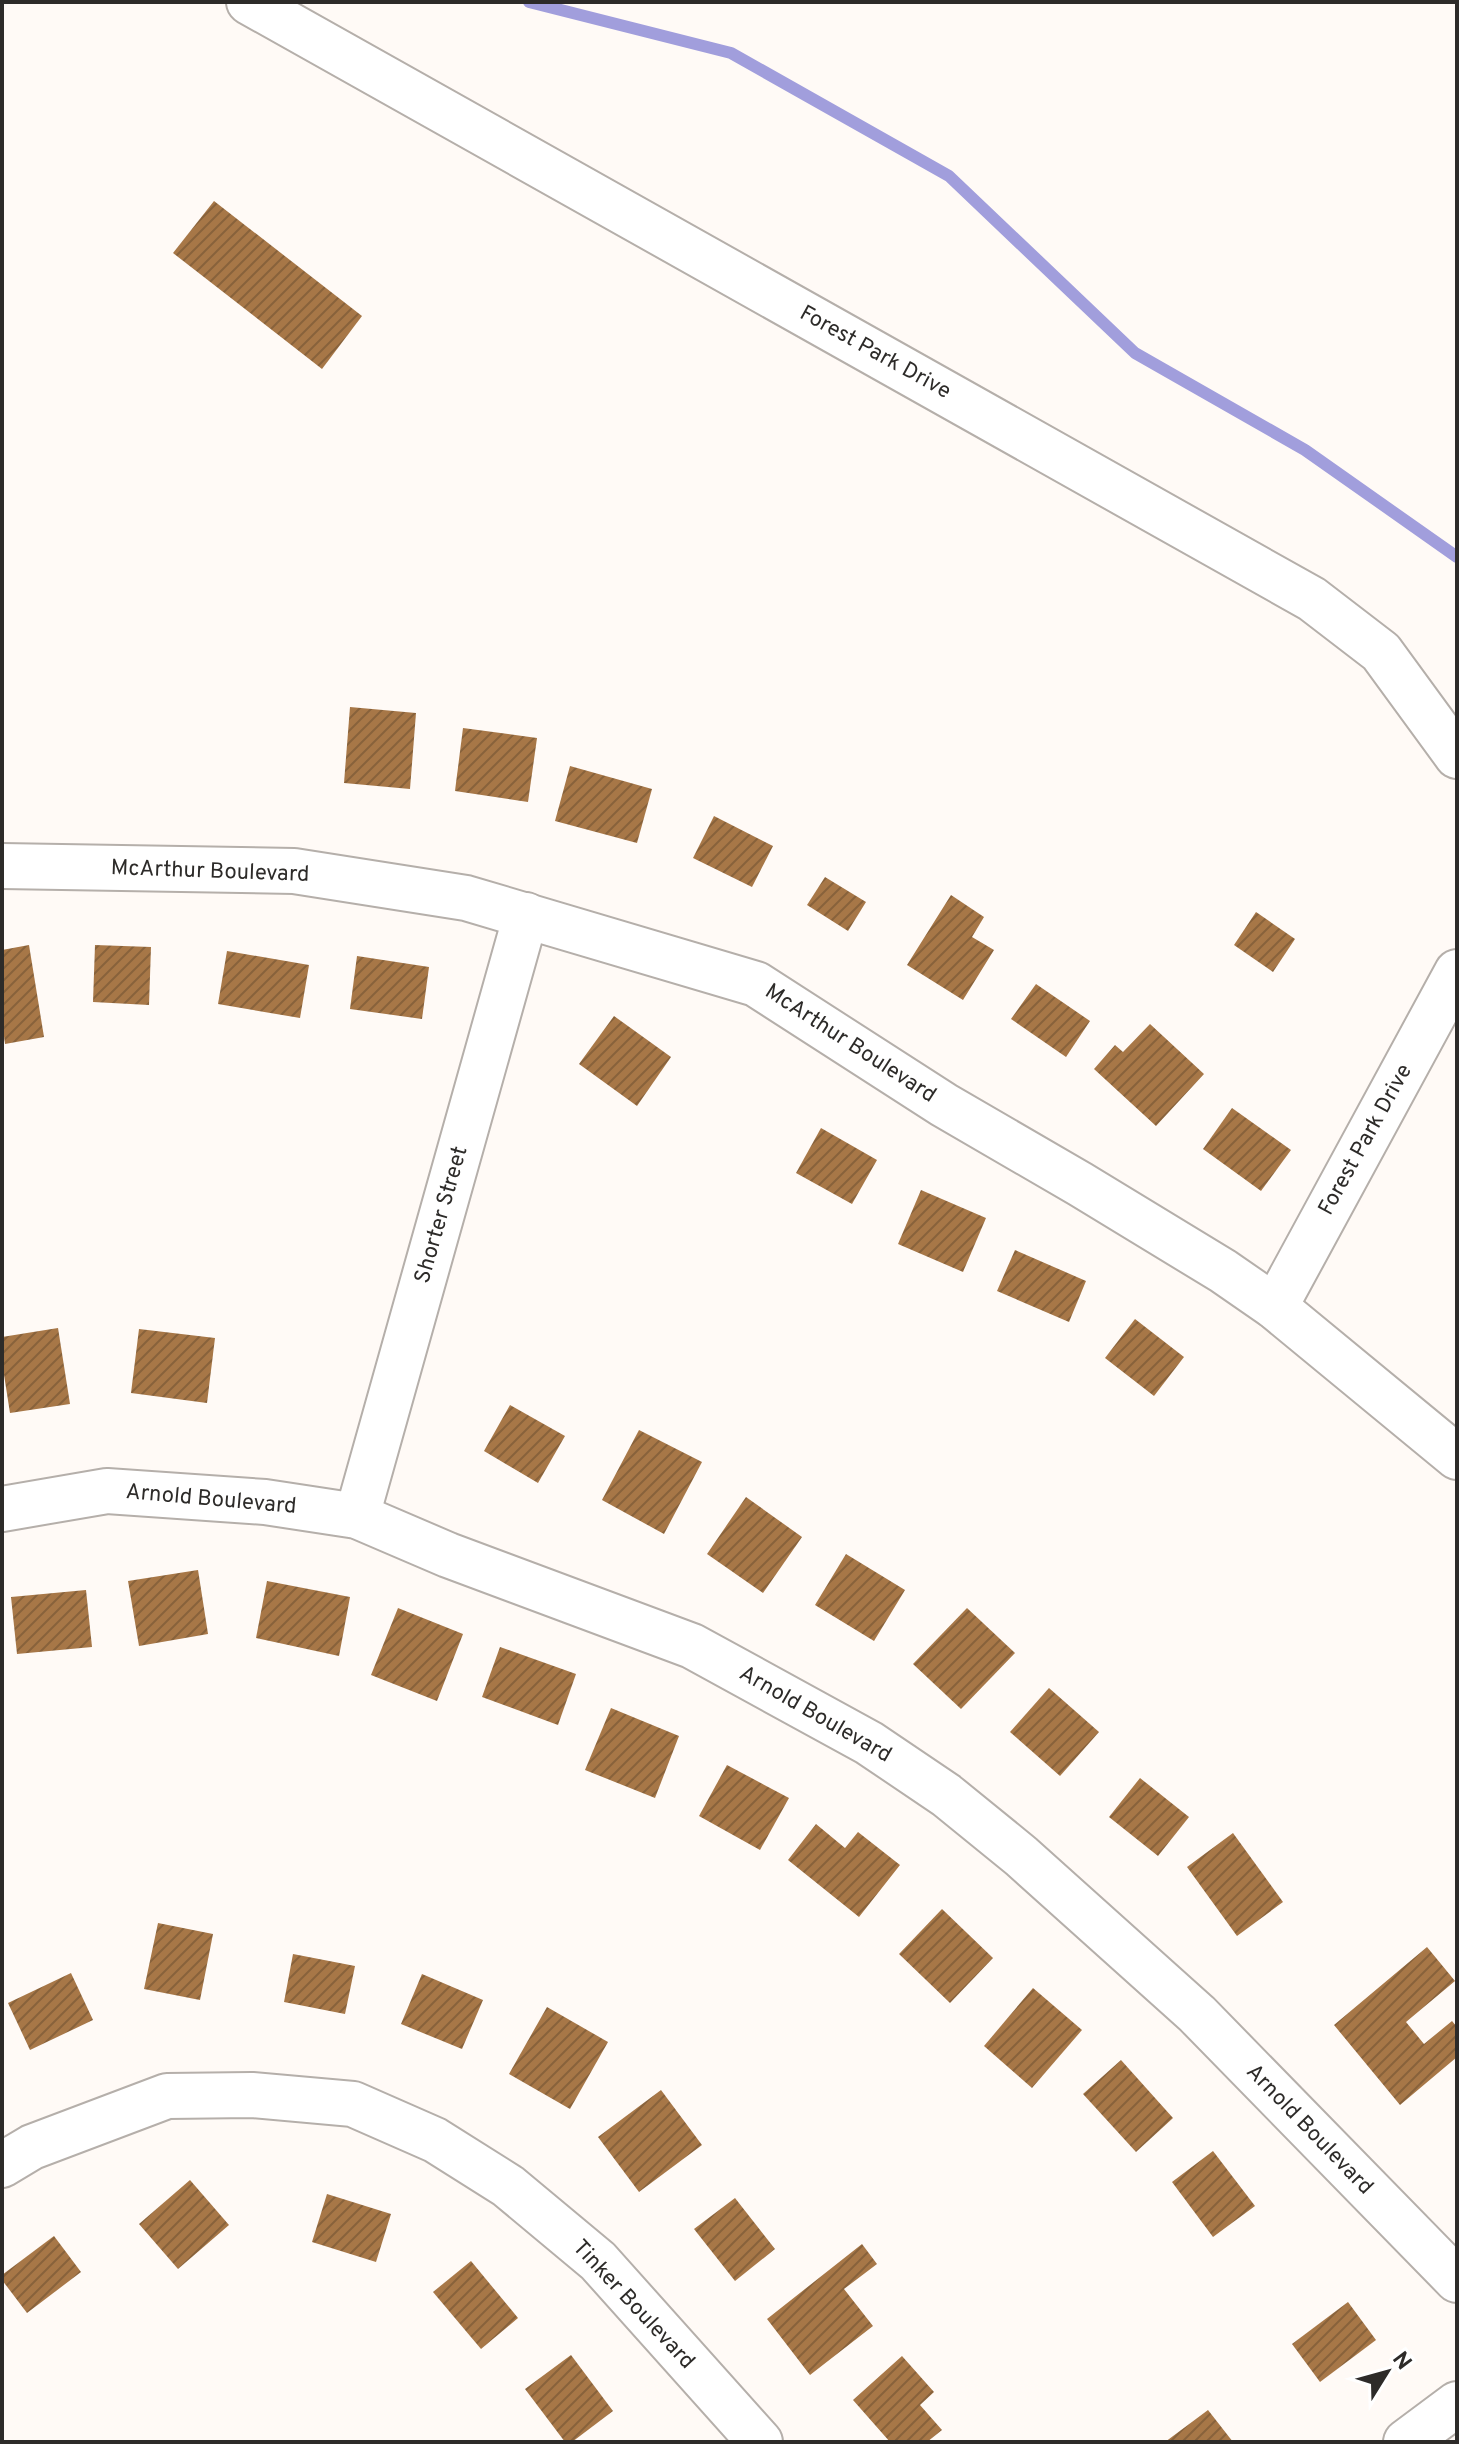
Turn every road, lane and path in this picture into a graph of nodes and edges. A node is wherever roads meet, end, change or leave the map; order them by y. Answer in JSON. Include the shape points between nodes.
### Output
{"nodes":[{"id":1,"x":249,"y":2,"type":"edge"},
{"id":2,"x":1457,"y":756,"type":"edge"},
{"id":3,"x":2,"y":866,"type":"edge"},
{"id":4,"x":526,"y":915,"type":"junction"},
{"id":5,"x":1457,"y":972,"type":"edge"},
{"id":6,"x":1275,"y":1307,"type":"junction"},
{"id":7,"x":1457,"y":1457,"type":"edge"},
{"id":8,"x":2,"y":1509,"type":"edge"},
{"id":9,"x":357,"y":1516,"type":"junction"},
{"id":10,"x":2,"y":2165,"type":"edge"},
{"id":11,"x":1457,"y":2280,"type":"edge"},
{"id":12,"x":1457,"y":2404,"type":"edge"},
{"id":13,"x":760,"y":2442,"type":"edge"},
{"id":14,"x":1406,"y":2442,"type":"edge"}],
"edges":[{"from":1,"to":2,"type":"street","name":"Forest Park Drive","via":[[1312,599],[1381,652]]},
{"from":3,"to":4,"type":"street","name":"McArthur Boulevard","via":[[294,871],[466,898]]},
{"from":4,"to":6,"type":"street","name":"McArthur Boulevard","via":[[756,984]]},
{"from":4,"to":9,"type":"street","name":"Shorter Street"},
{"from":5,"to":6,"type":"street","name":"Forest Park Drive"},
{"from":6,"to":7,"type":"street","name":"McArthur Boulevard"},
{"from":8,"to":9,"type":"street","name":"Arnold Boulevard","via":[[107,1491],[265,1502]]},
{"from":9,"to":11,"type":"street","name":"Arnold Boulevard","via":[[692,1646],[869,1743],[946,1795],[1197,2014]]},
{"from":10,"to":13,"type":"street","name":"Tinker Boulevard","via":[[32,2147],[167,2096],[252,2095],[353,2104],[435,2140],[519,2195],[598,2261]]},
{"from":12,"to":14,"type":"street"}]}
